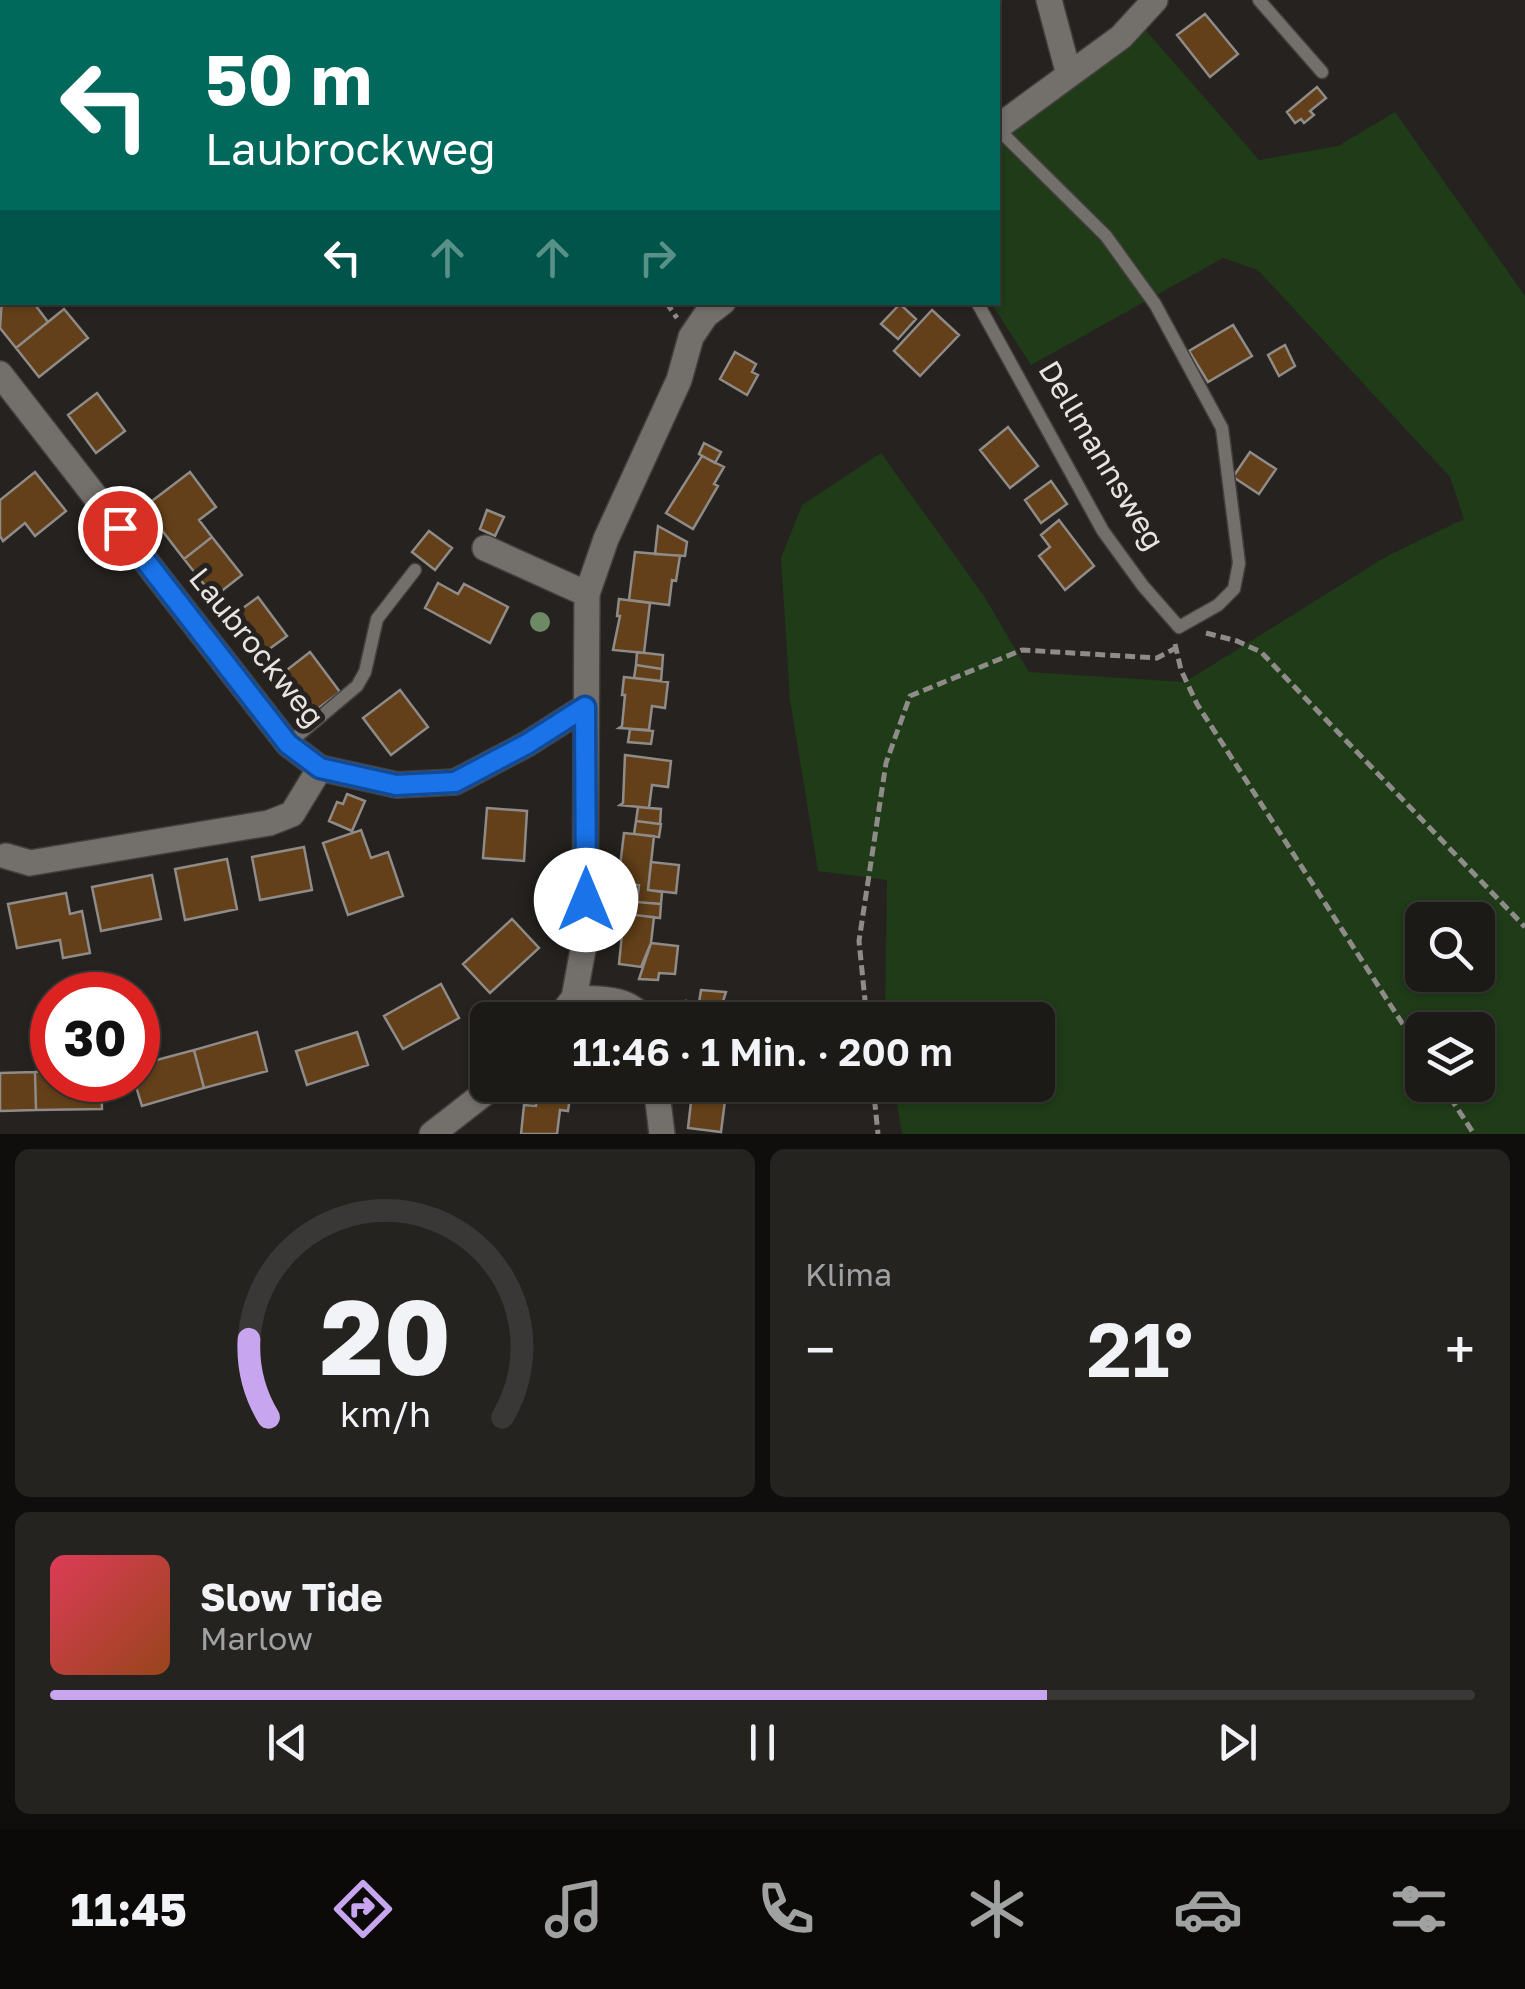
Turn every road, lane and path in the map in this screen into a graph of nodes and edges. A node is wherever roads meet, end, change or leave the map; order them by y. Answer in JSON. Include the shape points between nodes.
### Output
{"nodes":[{"id":1,"x":1049,"y":0,"type":"edge"},
{"id":2,"x":1156,"y":0,"type":"edge"},
{"id":3,"x":1259,"y":0,"type":"edge"},
{"id":4,"x":1322,"y":72,"type":"dead end"},
{"id":5,"x":1069,"y":75,"type":"junction"},
{"id":6,"x":1000,"y":127,"type":"edge"},
{"id":7,"x":1000,"y":130,"type":"edge"},
{"id":8,"x":720,"y":305,"type":"edge"},
{"id":9,"x":979,"y":305,"type":"edge"},
{"id":10,"x":0,"y":374,"type":"edge"},
{"id":11,"x":485,"y":548,"type":"dead end"},
{"id":12,"x":415,"y":570,"type":"dead end"},
{"id":13,"x":587,"y":594,"type":"junction"},
{"id":14,"x":1179,"y":627,"type":"junction"},
{"id":15,"x":1174,"y":649,"type":"junction"},
{"id":16,"x":585,"y":707,"type":"junction"},
{"id":17,"x":288,"y":744,"type":"junction"},
{"id":18,"x":320,"y":768,"type":"junction"},
{"id":19,"x":6,"y":856,"type":"dead end"},
{"id":20,"x":1525,"y":927,"type":"edge"},
{"id":21,"x":574,"y":998,"type":"junction"},
{"id":22,"x":571,"y":1002,"type":"edge"},
{"id":23,"x":620,"y":1002,"type":"edge"},
{"id":24,"x":865,"y":1002,"type":"edge"},
{"id":25,"x":1405,"y":1028,"type":"edge"},
{"id":26,"x":472,"y":1102,"type":"edge"},
{"id":27,"x":658,"y":1102,"type":"edge"},
{"id":28,"x":875,"y":1102,"type":"edge"},
{"id":29,"x":1453,"y":1102,"type":"edge"},
{"id":30,"x":432,"y":1134,"type":"edge"},
{"id":31,"x":662,"y":1134,"type":"edge"},
{"id":32,"x":878,"y":1134,"type":"edge"},
{"id":33,"x":1474,"y":1134,"type":"edge"}],
"edges":[{"from":1,"to":5,"type":"street"},
{"from":2,"to":5,"type":"street","via":[[1121,37]]},
{"from":3,"to":4,"type":"lane"},
{"from":5,"to":6,"type":"street"},
{"from":7,"to":14,"type":"lane","via":[[1106,236],[1154,304],[1222,428],[1239,563],[1234,589]]},
{"from":8,"to":13,"type":"street","via":[[690,337],[679,380]]},
{"from":9,"to":14,"type":"lane","name":"Dellmannsweg","via":[[1103,532]]},
{"from":10,"to":17,"type":"street","name":"Laubrockweg"},
{"from":11,"to":13,"type":"street"},
{"from":12,"to":17,"type":"lane","via":[[376,620],[357,686]]},
{"from":13,"to":16,"type":"street"},
{"from":14,"to":15,"type":"path"},
{"from":14,"to":20,"type":"path","via":[[1261,652]]},
{"from":15,"to":24,"type":"path","via":[[1156,658],[1022,650],[910,696],[886,763],[859,941]]},
{"from":15,"to":25,"type":"path","via":[[1197,704]]},
{"from":16,"to":18,"type":"street","name":"Laubrockweg","via":[[455,782],[396,785]]},
{"from":16,"to":21,"type":"street","via":[[586,939]]},
{"from":17,"to":18,"type":"street","name":"Laubrockweg"},
{"from":18,"to":19,"type":"street","name":"Laubrockweg","via":[[292,814],[269,824],[30,863]]},
{"from":21,"to":22,"type":"street"},
{"from":21,"to":23,"type":"street"},
{"from":26,"to":30,"type":"street"},
{"from":27,"to":31,"type":"street"},
{"from":28,"to":32,"type":"path"},
{"from":29,"to":33,"type":"path"}]}
